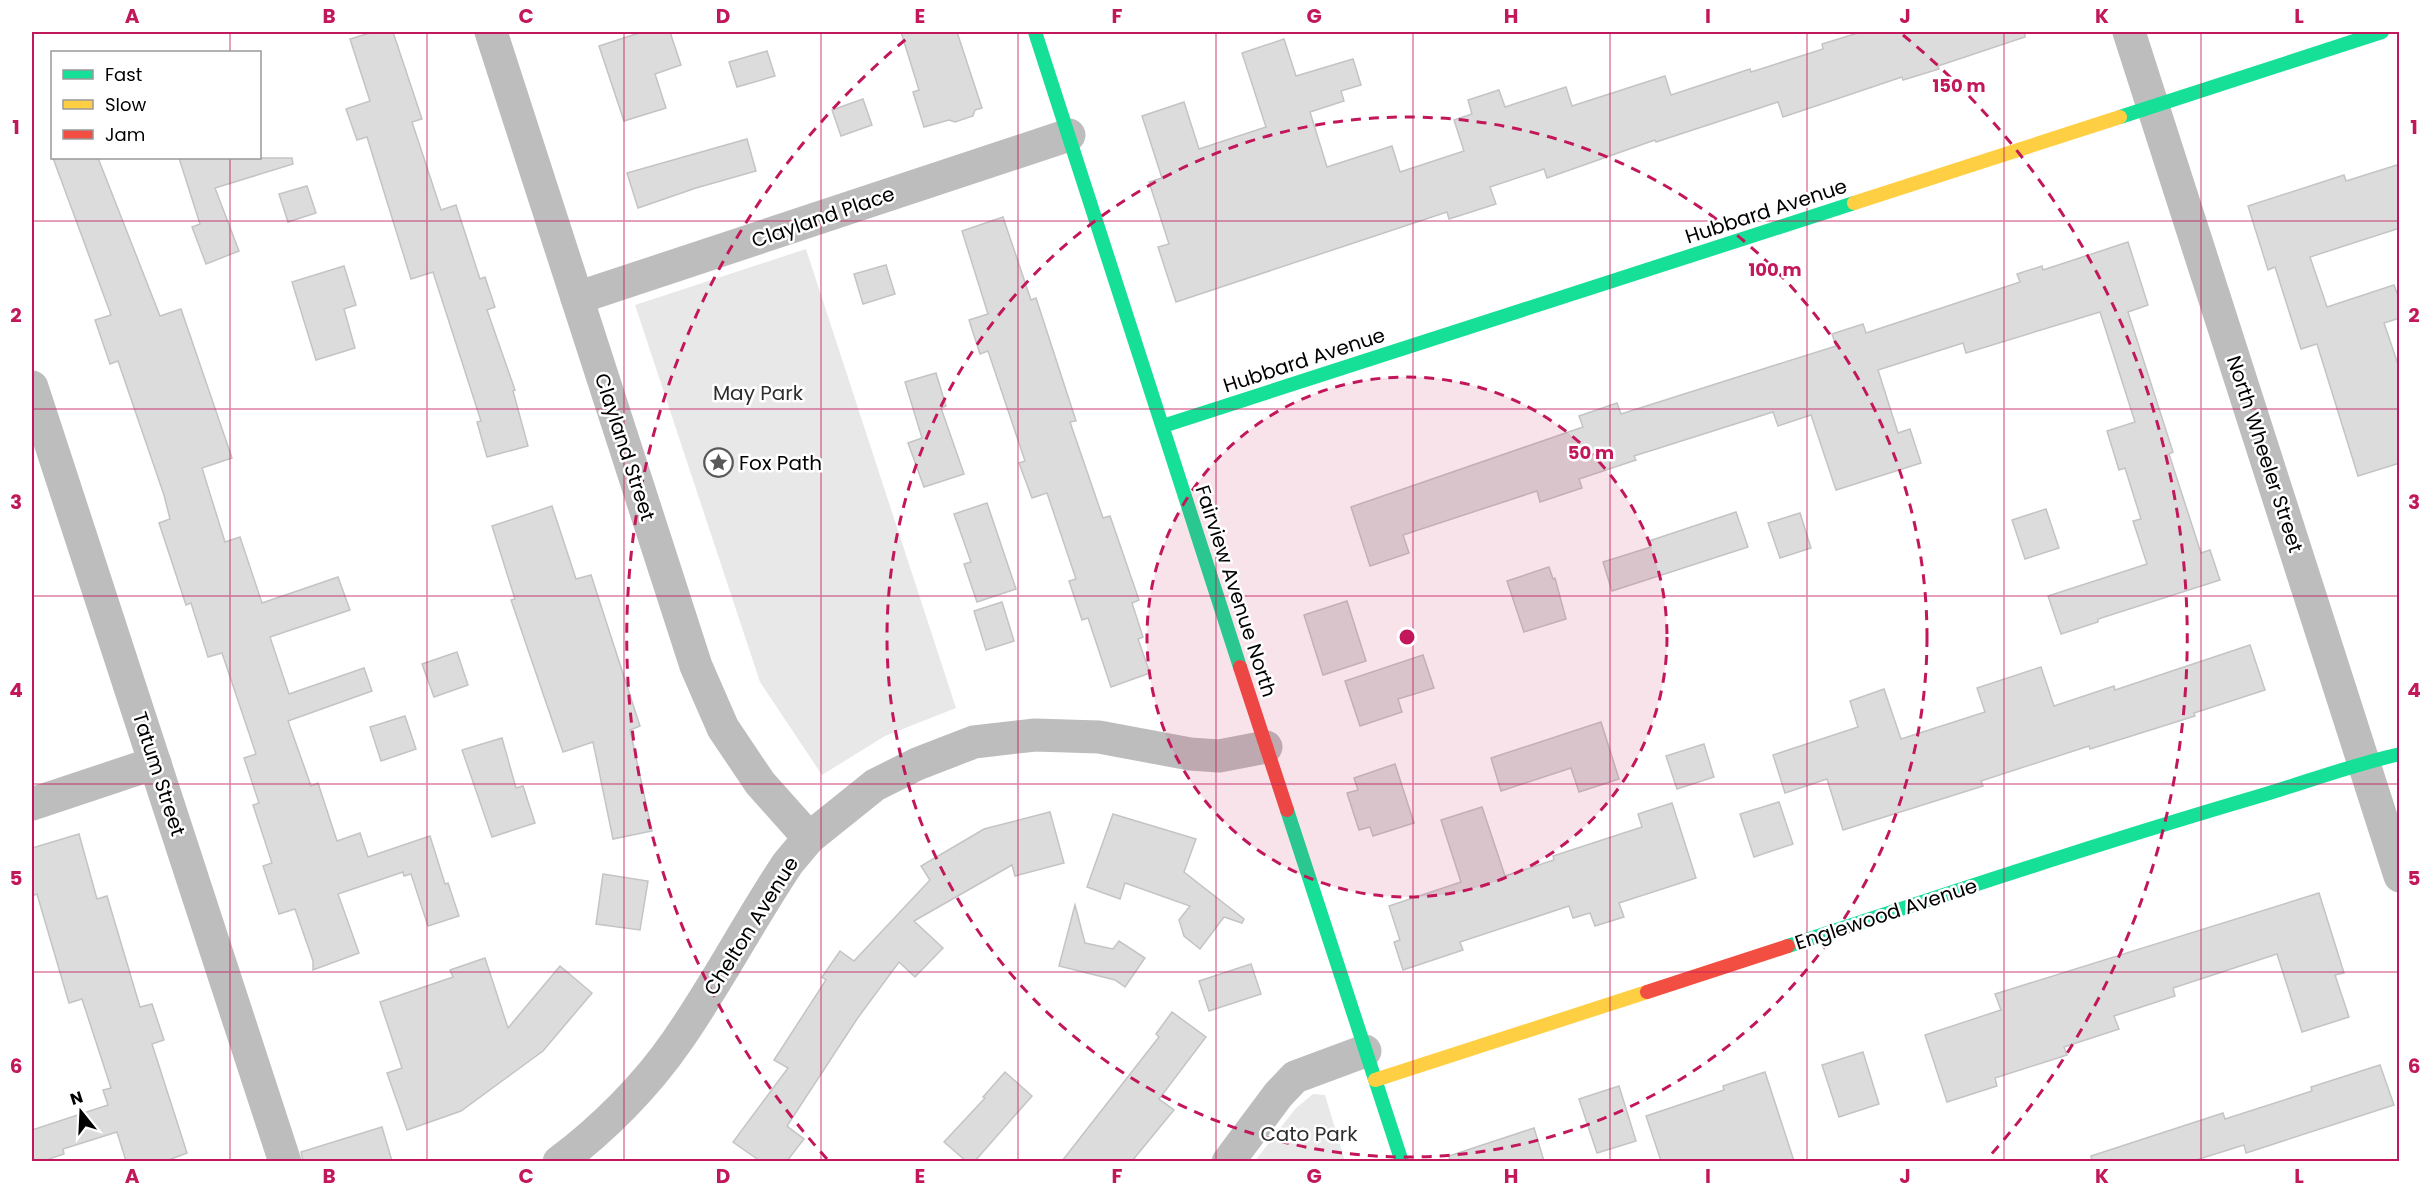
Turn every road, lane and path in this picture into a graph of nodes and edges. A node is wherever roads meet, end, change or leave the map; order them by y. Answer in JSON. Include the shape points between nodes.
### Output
{"nodes":[{"id":1,"x":491,"y":32,"type":"edge"},
{"id":2,"x":1035,"y":32,"type":"edge"},
{"id":3,"x":2129,"y":32,"type":"edge"},
{"id":4,"x":2382,"y":32,"type":"edge"},
{"id":5,"x":2153,"y":106,"type":"junction"},
{"id":6,"x":1069,"y":135,"type":"junction"},
{"id":7,"x":578,"y":298,"type":"junction"},
{"id":8,"x":32,"y":387,"type":"edge"},
{"id":9,"x":1163,"y":426,"type":"junction"},
{"id":10,"x":1266,"y":747,"type":"junction"},
{"id":11,"x":2400,"y":754,"type":"edge"},
{"id":12,"x":2365,"y":762,"type":"junction"},
{"id":13,"x":155,"y":763,"type":"junction"},
{"id":14,"x":32,"y":804,"type":"edge"},
{"id":15,"x":809,"y":838,"type":"junction"},
{"id":16,"x":2400,"y":876,"type":"edge"},
{"id":17,"x":1370,"y":1065,"type":"junction"},
{"id":18,"x":285,"y":1161,"type":"edge"},
{"id":19,"x":559,"y":1161,"type":"edge"},
{"id":20,"x":1228,"y":1161,"type":"edge"},
{"id":21,"x":1402,"y":1161,"type":"edge"}],
"edges":[{"from":1,"to":7,"type":"street","name":"Clayland Street"},
{"from":2,"to":6,"type":"street","name":"Fairview Avenue North"},
{"from":3,"to":5,"type":"street","name":"North Wheeler Street"},
{"from":4,"to":5,"type":"street","name":"Hubbard Avenue"},
{"from":5,"to":9,"type":"street","name":"Hubbard Avenue"},
{"from":5,"to":12,"type":"street","name":"North Wheeler Street"},
{"from":6,"to":7,"type":"street","name":"Clayland Place"},
{"from":6,"to":9,"type":"street","name":"Fairview Avenue North"},
{"from":7,"to":15,"type":"street","name":"Clayland Street","via":[[696,666],[723,728],[760,783]]},
{"from":8,"to":13,"type":"street","name":"Tatum Street"},
{"from":9,"to":10,"type":"street","name":"Fairview Avenue North"},
{"from":10,"to":15,"type":"street","name":"Chelton Avenue","via":[[1220,756],[1099,737],[1035,735],[974,742],[875,785]]},
{"from":10,"to":17,"type":"street","name":"Fairview Avenue North"},
{"from":11,"to":12,"type":"street","name":"Englewood Avenue"},
{"from":12,"to":16,"type":"street","name":"North Wheeler Street"},
{"from":12,"to":17,"type":"street","name":"Englewood Avenue"},
{"from":13,"to":14,"type":"street"},
{"from":13,"to":18,"type":"street","name":"Tatum Street"},
{"from":15,"to":19,"type":"street","name":"Chelton Avenue","via":[[783,870],[676,1043],[633,1095]]},
{"from":17,"to":20,"type":"street","name":"Englewood Avenue","via":[[1295,1077]]},
{"from":17,"to":21,"type":"street","name":"Fairview Avenue North"}]}
